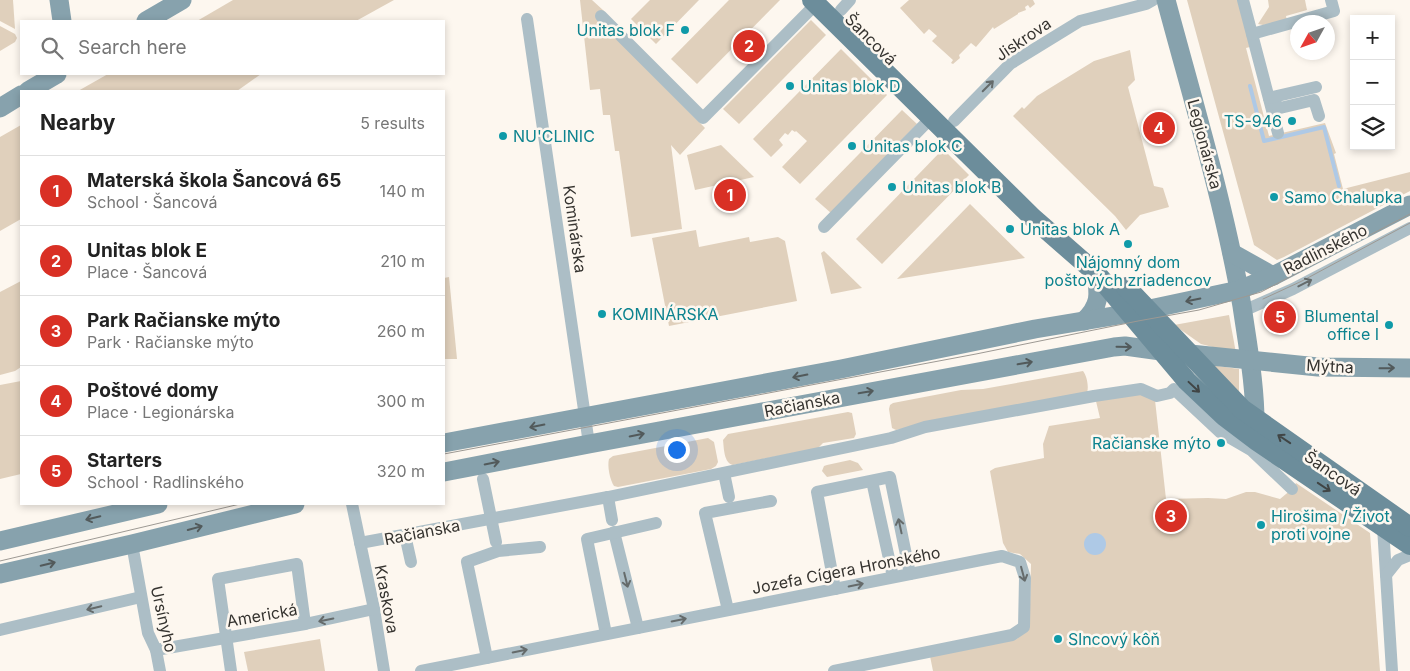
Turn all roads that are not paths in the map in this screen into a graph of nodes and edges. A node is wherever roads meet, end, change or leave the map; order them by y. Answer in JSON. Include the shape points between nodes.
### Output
{"nodes":[{"id":1,"x":60,"y":0,"type":"edge"},
{"id":2,"x":182,"y":0,"type":"edge"},
{"id":3,"x":1153,"y":0,"type":"edge"},
{"id":4,"x":1166,"y":0,"type":"edge"},
{"id":5,"x":1243,"y":0,"type":"edge"},
{"id":6,"x":1331,"y":0,"type":"edge"},
{"id":7,"x":830,"y":3,"type":"edge"},
{"id":8,"x":601,"y":16,"type":"dead end"},
{"id":9,"x":528,"y":19,"type":"dead end"},
{"id":10,"x":62,"y":20,"type":"edge"},
{"id":11,"x":148,"y":20,"type":"edge"},
{"id":12,"x":1252,"y":34,"type":"junction"},
{"id":13,"x":55,"y":75,"type":"edge"},
{"id":14,"x":1316,"y":87,"type":"dead end"},
{"id":15,"x":30,"y":90,"type":"edge"},
{"id":16,"x":20,"y":96,"type":"edge"},
{"id":17,"x":1269,"y":98,"type":"junction"},
{"id":18,"x":0,"y":108,"type":"edge"},
{"id":19,"x":1319,"y":116,"type":"dead end"},
{"id":20,"x":932,"y":117,"type":"junction"},
{"id":21,"x":954,"y":121,"type":"junction"},
{"id":22,"x":1278,"y":133,"type":"dead end"},
{"id":23,"x":1410,"y":205,"type":"edge"},
{"id":24,"x":824,"y":227,"type":"dead end"},
{"id":25,"x":1410,"y":228,"type":"edge"},
{"id":26,"x":1232,"y":253,"type":"junction"},
{"id":27,"x":1096,"y":273,"type":"junction"},
{"id":28,"x":1273,"y":276,"type":"junction"},
{"id":29,"x":1239,"y":290,"type":"junction"},
{"id":30,"x":1139,"y":311,"type":"junction"},
{"id":31,"x":1243,"y":312,"type":"junction"},
{"id":32,"x":1084,"y":320,"type":"junction"},
{"id":33,"x":1161,"y":351,"type":"junction"},
{"id":34,"x":1189,"y":354,"type":"junction"},
{"id":35,"x":1250,"y":360,"type":"junction"},
{"id":36,"x":1410,"y":368,"type":"edge"},
{"id":37,"x":585,"y":417,"type":"junction"},
{"id":38,"x":1256,"y":419,"type":"junction"},
{"id":39,"x":1255,"y":440,"type":"junction"},
{"id":40,"x":445,"y":443,"type":"edge"},
{"id":41,"x":589,"y":444,"type":"junction"},
{"id":42,"x":445,"y":472,"type":"edge"},
{"id":43,"x":724,"y":473,"type":"junction"},
{"id":44,"x":483,"y":479,"type":"dead end"},
{"id":45,"x":872,"y":481,"type":"junction"},
{"id":46,"x":1292,"y":489,"type":"dead end"},
{"id":47,"x":608,"y":497,"type":"junction"},
{"id":48,"x":729,"y":497,"type":"dead end"},
{"id":49,"x":772,"y":501,"type":"dead end"},
{"id":50,"x":154,"y":505,"type":"edge"},
{"id":51,"x":291,"y":505,"type":"edge"},
{"id":52,"x":352,"y":505,"type":"edge"},
{"id":53,"x":491,"y":519,"type":"junction"},
{"id":54,"x":656,"y":523,"type":"dead end"},
{"id":55,"x":613,"y":526,"type":"junction"},
{"id":56,"x":1383,"y":527,"type":"junction"},
{"id":57,"x":1410,"y":527,"type":"edge"},
{"id":58,"x":405,"y":535,"type":"junction"},
{"id":59,"x":0,"y":541,"type":"edge"},
{"id":60,"x":496,"y":542,"type":"dead end"},
{"id":61,"x":132,"y":544,"type":"junction"},
{"id":62,"x":360,"y":544,"type":"junction"},
{"id":63,"x":1410,"y":546,"type":"edge"},
{"id":64,"x":540,"y":547,"type":"dead end"},
{"id":65,"x":1410,"y":555,"type":"edge"},
{"id":66,"x":411,"y":562,"type":"dead end"},
{"id":67,"x":0,"y":574,"type":"edge"},
{"id":68,"x":910,"y":574,"type":"junction"},
{"id":69,"x":1386,"y":575,"type":"junction"},
{"id":70,"x":893,"y":577,"type":"junction"},
{"id":71,"x":835,"y":589,"type":"junction"},
{"id":72,"x":141,"y":597,"type":"junction"},
{"id":73,"x":374,"y":609,"type":"junction"},
{"id":74,"x":728,"y":610,"type":"junction"},
{"id":75,"x":305,"y":624,"type":"junction"},
{"id":76,"x":638,"y":628,"type":"junction"},
{"id":77,"x":0,"y":630,"type":"edge"},
{"id":78,"x":606,"y":634,"type":"junction"},
{"id":79,"x":227,"y":638,"type":"junction"},
{"id":80,"x":156,"y":650,"type":"junction"},
{"id":81,"x":487,"y":658,"type":"junction"},
{"id":82,"x":160,"y":671,"type":"edge"},
{"id":83,"x":231,"y":671,"type":"edge"},
{"id":84,"x":384,"y":671,"type":"edge"},
{"id":85,"x":421,"y":671,"type":"edge"},
{"id":86,"x":834,"y":671,"type":"edge"},
{"id":87,"x":1392,"y":671,"type":"edge"}],
"edges":[{"from":1,"to":10,"type":"main road"},
{"from":2,"to":11,"type":"main road"},
{"from":21,"to":3,"type":"street","name":"Jiskrova","one_way":true,"via":[[1010,64],[1080,21]]},
{"from":4,"to":26,"type":"main road","name":"Legionárska"},
{"from":5,"to":12,"type":"street"},
{"from":6,"to":12,"type":"street","via":[[1334,11]]},
{"from":7,"to":8,"type":"street","via":[[703,118]]},
{"from":7,"to":20,"type":"main road","name":"Šancová"},
{"from":7,"to":21,"type":"main road","name":"Šancová"},
{"from":9,"to":37,"type":"street","name":"Kominárska"},
{"from":12,"to":17,"type":"street"},
{"from":13,"to":15,"type":"main road"},
{"from":14,"to":17,"type":"street"},
{"from":16,"to":18,"type":"main road"},
{"from":17,"to":19,"type":"street","via":[[1280,108],[1314,100]]},
{"from":17,"to":22,"type":"street"},
{"from":20,"to":24,"type":"street"},
{"from":20,"to":27,"type":"main road","name":"Šancová","via":[[1033,218]]},
{"from":21,"to":30,"type":"main road","name":"Šancová","via":[[1047,214],[1098,258]]},
{"from":23,"to":28,"type":"main road","name":"Radlinského"},
{"from":31,"to":25,"type":"street","name":"Radlinského","one_way":true},
{"from":26,"to":28,"type":"main road"},
{"from":26,"to":29,"type":"main road","name":"Legionárska"},
{"from":27,"to":30,"type":"main road","name":"Šancová"},
{"from":27,"to":32,"type":"main road","via":[[1098,299],[1092,313]]},
{"from":28,"to":29,"type":"main road","name":"Radlinského"},
{"from":29,"to":30,"type":"main road","one_way":true},
{"from":29,"to":31,"type":"main road"},
{"from":30,"to":32,"type":"main road","name":"Račianska"},
{"from":30,"to":33,"type":"main road"},
{"from":30,"to":34,"type":"main road"},
{"from":31,"to":35,"type":"main road"},
{"from":32,"to":37,"type":"main road","name":"Račianska","one_way":true},
{"from":33,"to":34,"type":"main road"},
{"from":33,"to":39,"type":"main road","one_way":true,"via":[[1187,381]]},
{"from":41,"to":33,"type":"main road","name":"Račianska","one_way":true,"via":[[1114,347]]},
{"from":34,"to":35,"type":"main road"},
{"from":34,"to":38,"type":"main road","via":[[1242,409]]},
{"from":35,"to":36,"type":"main road","name":"Mýtna","one_way":true,"via":[[1318,367]]},
{"from":35,"to":38,"type":"main road"},
{"from":37,"to":40,"type":"main road","name":"Račianska","one_way":true},
{"from":37,"to":41,"type":"street","name":"Kominárska"},
{"from":38,"to":39,"type":"main road"},
{"from":57,"to":38,"type":"main road","name":"Šancová","one_way":true},
{"from":39,"to":56,"type":"main road","name":"Šancová","one_way":true},
{"from":42,"to":41,"type":"main road","name":"Račianska","one_way":true},
{"from":43,"to":46,"type":"street","name":"Račianska","via":[[891,438],[925,427],[1124,391],[1141,389],[1157,396],[1174,389],[1220,432],[1251,450]]},
{"from":43,"to":47,"type":"street","name":"Račianska"},
{"from":43,"to":48,"type":"street"},
{"from":44,"to":53,"type":"street"},
{"from":68,"to":45,"type":"street","one_way":true,"via":[[890,477]]},
{"from":45,"to":70,"type":"street"},
{"from":45,"to":71,"type":"street","via":[[817,492]]},
{"from":47,"to":53,"type":"street","name":"Račianska"},
{"from":47,"to":55,"type":"street"},
{"from":49,"to":74,"type":"street","via":[[705,513]]},
{"from":50,"to":59,"type":"main road","one_way":true},
{"from":61,"to":51,"type":"main road","one_way":true},
{"from":52,"to":62,"type":"street","name":"Kraskova"},
{"from":53,"to":58,"type":"street","name":"Račianska"},
{"from":53,"to":60,"type":"street"},
{"from":54,"to":55,"type":"street"},
{"from":55,"to":76,"type":"street","one_way":true},
{"from":55,"to":78,"type":"street","via":[[587,539]]},
{"from":56,"to":63,"type":"main road","name":"Šancová"},
{"from":56,"to":69,"type":"street"},
{"from":58,"to":62,"type":"street","name":"Račianska"},
{"from":58,"to":66,"type":"street"},
{"from":67,"to":61,"type":"main road","one_way":true},
{"from":61,"to":72,"type":"street","name":"Ursínyho"},
{"from":62,"to":73,"type":"street","name":"Kraskova"},
{"from":64,"to":81,"type":"street","via":[[498,551],[467,562]]},
{"from":65,"to":69,"type":"street","via":[[1398,560]]},
{"from":68,"to":70,"type":"street","name":"Jozefa Cígera Hronského"},
{"from":68,"to":86,"type":"street","name":"Jozefa Cígera Hronského","one_way":true,"via":[[1002,556],[1020,562],[1026,578],[1024,627],[1012,635]]},
{"from":69,"to":87,"type":"street"},
{"from":71,"to":70,"type":"street","name":"Jozefa Cígera Hronského","one_way":true},
{"from":71,"to":74,"type":"street","name":"Jozefa Cígera Hronského"},
{"from":72,"to":77,"type":"street","one_way":true},
{"from":72,"to":80,"type":"street","name":"Ursínyho","via":[[148,633]]},
{"from":73,"to":75,"type":"street","name":"Americká","one_way":true},
{"from":73,"to":84,"type":"street","name":"Kraskova"},
{"from":76,"to":74,"type":"street","name":"Jozefa Cígera Hronského","one_way":true},
{"from":75,"to":79,"type":"street","name":"Americká"},
{"from":75,"to":79,"type":"street","via":[[297,564],[218,579]]},
{"from":76,"to":78,"type":"street","name":"Jozefa Cígera Hronského"},
{"from":81,"to":78,"type":"street","name":"Jozefa Cígera Hronského","one_way":true},
{"from":79,"to":80,"type":"street","name":"Americká"},
{"from":79,"to":83,"type":"street"},
{"from":80,"to":82,"type":"street","name":"Ursínyho"},
{"from":81,"to":85,"type":"street","name":"Jozefa Cígera Hronského"}]}
